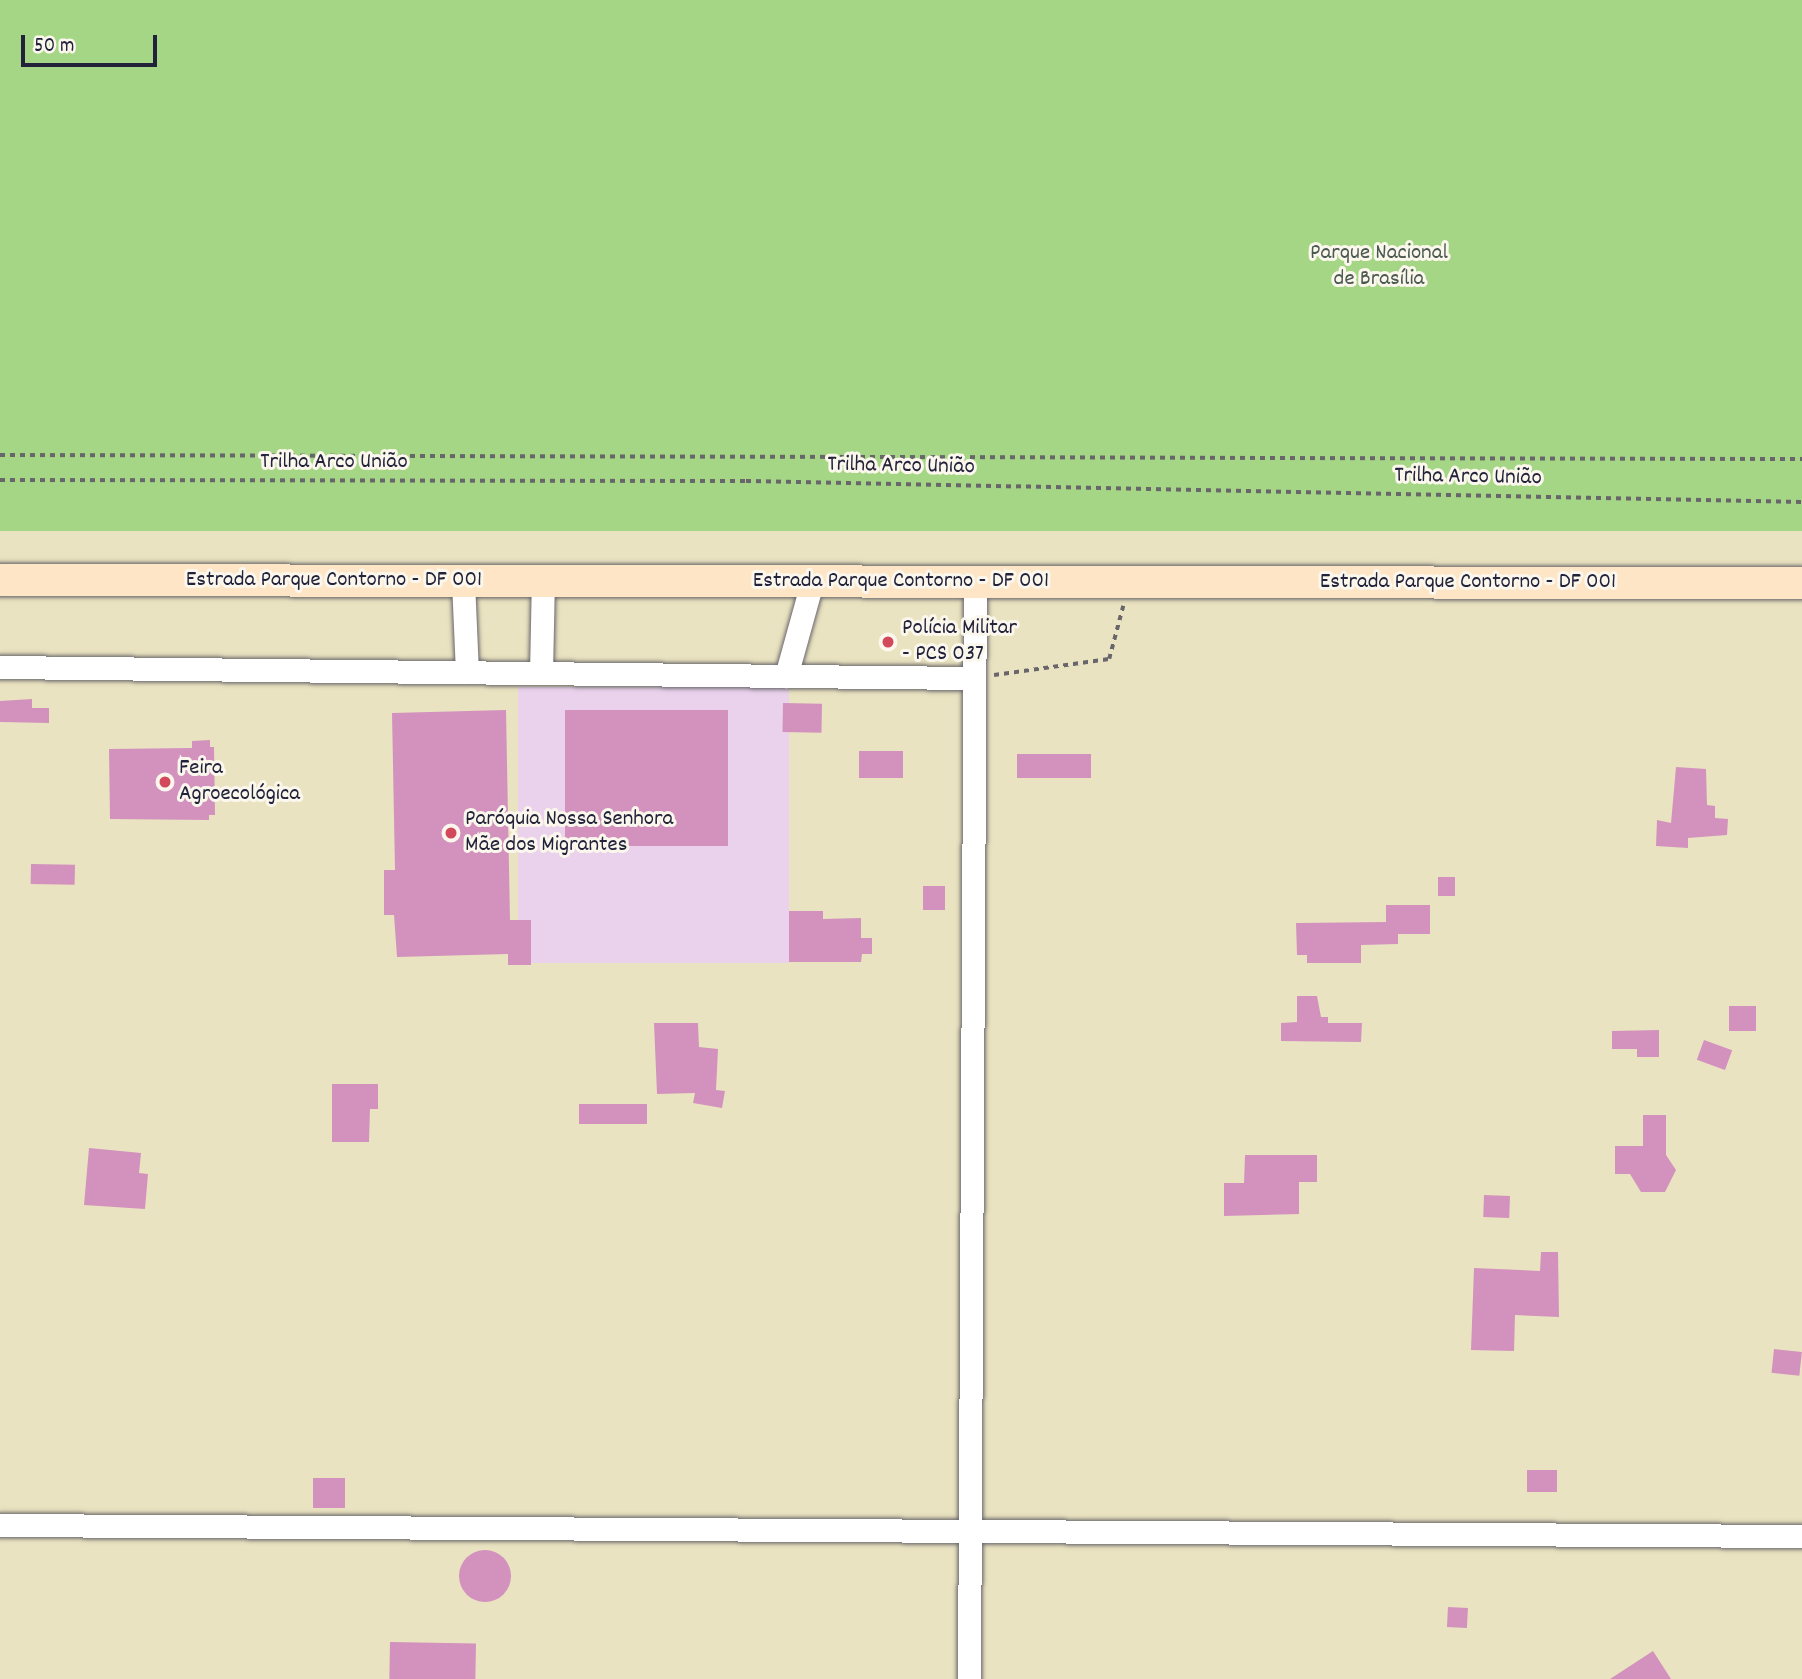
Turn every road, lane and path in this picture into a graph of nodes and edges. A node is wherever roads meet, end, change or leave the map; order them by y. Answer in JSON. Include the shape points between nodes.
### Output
{"nodes":[{"id":1,"x":0,"y":455,"type":"edge"},
{"id":2,"x":1802,"y":459,"type":"edge"},
{"id":3,"x":0,"y":480,"type":"edge"},
{"id":4,"x":1802,"y":502,"type":"edge"},
{"id":5,"x":0,"y":580,"type":"edge"},
{"id":6,"x":463,"y":581,"type":"junction"},
{"id":7,"x":543,"y":581,"type":"junction"},
{"id":8,"x":812,"y":582,"type":"junction"},
{"id":9,"x":975,"y":582,"type":"junction"},
{"id":10,"x":1129,"y":582,"type":"junction"},
{"id":11,"x":1802,"y":583,"type":"edge"},
{"id":12,"x":0,"y":667,"type":"edge"},
{"id":13,"x":467,"y":672,"type":"junction"},
{"id":14,"x":541,"y":673,"type":"junction"},
{"id":15,"x":786,"y":676,"type":"junction"},
{"id":16,"x":974,"y":678,"type":"junction"},
{"id":17,"x":0,"y":1525,"type":"edge"},
{"id":18,"x":970,"y":1533,"type":"junction"},
{"id":19,"x":1802,"y":1536,"type":"edge"},
{"id":20,"x":969,"y":1679,"type":"edge"}],
"edges":[{"from":1,"to":2,"type":"path"},
{"from":3,"to":4,"type":"path","name":"Trilha Arco União","via":[[746,481]]},
{"from":5,"to":6,"type":"main road","name":"Estrada Parque Contorno - DF 001"},
{"from":6,"to":7,"type":"main road","name":"Estrada Parque Contorno - DF 001"},
{"from":6,"to":13,"type":"street"},
{"from":7,"to":8,"type":"main road","name":"Estrada Parque Contorno - DF 001"},
{"from":7,"to":14,"type":"street"},
{"from":8,"to":9,"type":"main road","name":"Estrada Parque Contorno - DF 001"},
{"from":8,"to":15,"type":"street"},
{"from":9,"to":10,"type":"main road","name":"Estrada Parque Contorno - DF 001"},
{"from":9,"to":16,"type":"street"},
{"from":10,"to":11,"type":"main road","name":"Estrada Parque Contorno - DF 001"},
{"from":10,"to":16,"type":"path","via":[[1109,659]]},
{"from":12,"to":13,"type":"street"},
{"from":13,"to":14,"type":"street"},
{"from":14,"to":15,"type":"street"},
{"from":15,"to":16,"type":"street"},
{"from":16,"to":18,"type":"street"},
{"from":17,"to":18,"type":"street"},
{"from":18,"to":19,"type":"street"},
{"from":18,"to":20,"type":"street"}]}
